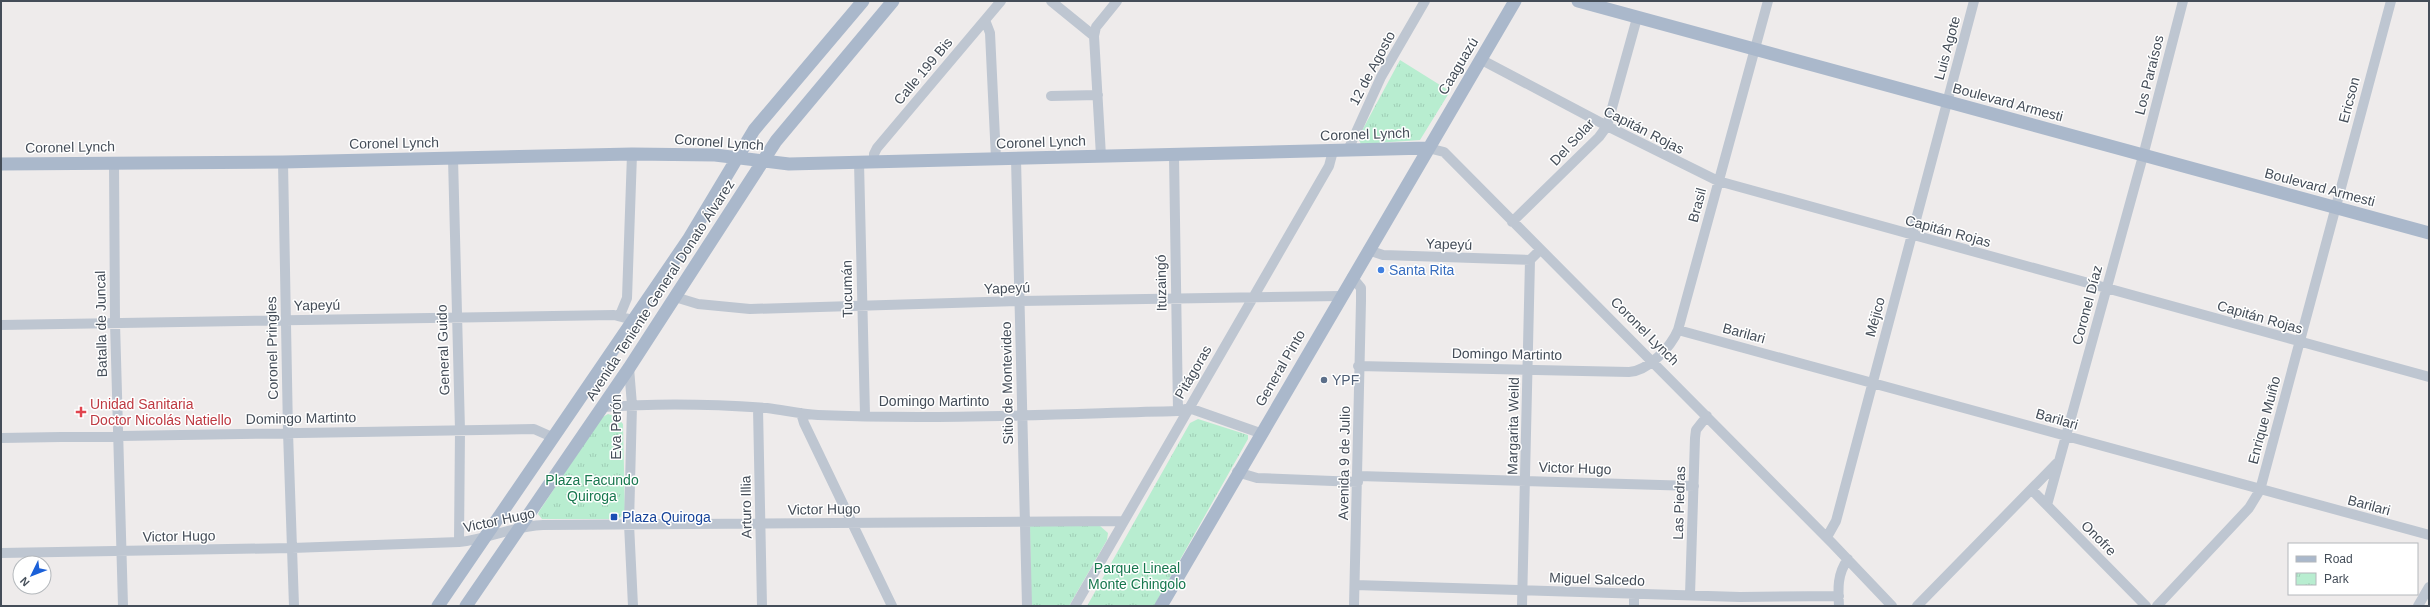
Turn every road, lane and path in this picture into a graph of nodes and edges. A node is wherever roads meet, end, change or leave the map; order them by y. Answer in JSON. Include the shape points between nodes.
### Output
{"nodes":[{"id":1,"x":863,"y":1,"type":"edge"},
{"id":2,"x":893,"y":1,"type":"edge"},
{"id":3,"x":1001,"y":1,"type":"edge"},
{"id":4,"x":1051,"y":1,"type":"edge"},
{"id":5,"x":1117,"y":1,"type":"edge"},
{"id":6,"x":1425,"y":1,"type":"edge"},
{"id":7,"x":1515,"y":1,"type":"edge"},
{"id":8,"x":1578,"y":1,"type":"edge"},
{"id":9,"x":1768,"y":1,"type":"edge"},
{"id":10,"x":1974,"y":1,"type":"edge"},
{"id":11,"x":2183,"y":1,"type":"edge"},
{"id":12,"x":2391,"y":1,"type":"edge"},
{"id":13,"x":1636,"y":18,"type":"junction"},
{"id":14,"x":985,"y":20,"type":"junction"},
{"id":15,"x":1094,"y":36,"type":"junction"},
{"id":16,"x":1755,"y":48,"type":"junction"},
{"id":17,"x":1480,"y":59,"type":"junction"},
{"id":18,"x":1051,"y":96,"type":"dead end"},
{"id":19,"x":1098,"y":96,"type":"junction"},
{"id":20,"x":1947,"y":102,"type":"junction"},
{"id":21,"x":1606,"y":126,"type":"junction"},
{"id":22,"x":1428,"y":148,"type":"junction"},
{"id":23,"x":1348,"y":150,"type":"junction"},
{"id":24,"x":1333,"y":151,"type":"junction"},
{"id":25,"x":632,"y":154,"type":"junction"},
{"id":26,"x":1101,"y":156,"type":"junction"},
{"id":27,"x":1174,"y":156,"type":"junction"},
{"id":28,"x":2143,"y":156,"type":"junction"},
{"id":29,"x":453,"y":158,"type":"junction"},
{"id":30,"x":739,"y":158,"type":"junction"},
{"id":31,"x":1016,"y":159,"type":"junction"},
{"id":32,"x":996,"y":160,"type":"junction"},
{"id":33,"x":763,"y":161,"type":"junction"},
{"id":34,"x":114,"y":162,"type":"junction"},
{"id":35,"x":283,"y":162,"type":"junction"},
{"id":36,"x":859,"y":162,"type":"junction"},
{"id":37,"x":874,"y":162,"type":"junction"},
{"id":38,"x":1,"y":164,"type":"edge"},
{"id":39,"x":1718,"y":181,"type":"junction"},
{"id":40,"x":2335,"y":207,"type":"junction"},
{"id":41,"x":1512,"y":222,"type":"junction"},
{"id":42,"x":2429,"y":233,"type":"edge"},
{"id":43,"x":1911,"y":235,"type":"junction"},
{"id":44,"x":1368,"y":250,"type":"junction"},
{"id":45,"x":1540,"y":250,"type":"junction"},
{"id":46,"x":1530,"y":260,"type":"junction"},
{"id":47,"x":1352,"y":277,"type":"junction"},
{"id":48,"x":2106,"y":288,"type":"junction"},
{"id":49,"x":1341,"y":296,"type":"junction"},
{"id":50,"x":676,"y":297,"type":"junction"},
{"id":51,"x":627,"y":298,"type":"junction"},
{"id":52,"x":1252,"y":298,"type":"junction"},
{"id":53,"x":1175,"y":299,"type":"junction"},
{"id":54,"x":1020,"y":301,"type":"junction"},
{"id":55,"x":642,"y":305,"type":"junction"},
{"id":56,"x":861,"y":306,"type":"junction"},
{"id":57,"x":620,"y":315,"type":"junction"},
{"id":58,"x":456,"y":316,"type":"junction"},
{"id":59,"x":286,"y":320,"type":"junction"},
{"id":60,"x":633,"y":320,"type":"junction"},
{"id":61,"x":115,"y":323,"type":"junction"},
{"id":62,"x":1,"y":325,"type":"edge"},
{"id":63,"x":1678,"y":330,"type":"junction"},
{"id":64,"x":2299,"y":342,"type":"junction"},
{"id":65,"x":1652,"y":361,"type":"junction"},
{"id":66,"x":1358,"y":366,"type":"junction"},
{"id":67,"x":629,"y":368,"type":"junction"},
{"id":68,"x":1528,"y":368,"type":"junction"},
{"id":69,"x":2429,"y":376,"type":"edge"},
{"id":70,"x":1872,"y":382,"type":"junction"},
{"id":71,"x":632,"y":405,"type":"junction"},
{"id":72,"x":603,"y":407,"type":"junction"},
{"id":73,"x":758,"y":408,"type":"junction"},
{"id":74,"x":1189,"y":408,"type":"junction"},
{"id":75,"x":1178,"y":411,"type":"junction"},
{"id":76,"x":801,"y":413,"type":"junction"},
{"id":77,"x":865,"y":415,"type":"junction"},
{"id":78,"x":1021,"y":415,"type":"junction"},
{"id":79,"x":1707,"y":416,"type":"junction"},
{"id":80,"x":460,"y":430,"type":"junction"},
{"id":81,"x":288,"y":432,"type":"junction"},
{"id":82,"x":1260,"y":434,"type":"junction"},
{"id":83,"x":118,"y":435,"type":"junction"},
{"id":84,"x":552,"y":436,"type":"junction"},
{"id":85,"x":2066,"y":436,"type":"junction"},
{"id":86,"x":1,"y":438,"type":"edge"},
{"id":87,"x":2058,"y":462,"type":"junction"},
{"id":88,"x":1237,"y":472,"type":"junction"},
{"id":89,"x":1358,"y":479,"type":"junction"},
{"id":90,"x":1526,"y":480,"type":"junction"},
{"id":91,"x":1694,"y":486,"type":"junction"},
{"id":92,"x":2032,"y":490,"type":"junction"},
{"id":93,"x":2260,"y":490,"type":"junction"},
{"id":94,"x":2047,"y":505,"type":"junction"},
{"id":95,"x":1024,"y":520,"type":"junction"},
{"id":96,"x":1123,"y":521,"type":"junction"},
{"id":97,"x":853,"y":523,"type":"junction"},
{"id":98,"x":630,"y":524,"type":"junction"},
{"id":99,"x":761,"y":524,"type":"junction"},
{"id":100,"x":520,"y":527,"type":"junction"},
{"id":101,"x":2429,"y":535,"type":"edge"},
{"id":102,"x":1827,"y":537,"type":"junction"},
{"id":103,"x":486,"y":538,"type":"junction"},
{"id":104,"x":459,"y":542,"type":"junction"},
{"id":105,"x":292,"y":548,"type":"junction"},
{"id":106,"x":122,"y":550,"type":"junction"},
{"id":107,"x":1,"y":553,"type":"edge"},
{"id":108,"x":1848,"y":559,"type":"junction"},
{"id":109,"x":1355,"y":585,"type":"junction"},
{"id":110,"x":2429,"y":587,"type":"edge"},
{"id":111,"x":1522,"y":591,"type":"junction"},
{"id":112,"x":1634,"y":595,"type":"junction"},
{"id":113,"x":1690,"y":595,"type":"junction"},
{"id":114,"x":1839,"y":601,"type":"edge"},
{"id":115,"x":1740,"y":602,"type":"edge"},
{"id":116,"x":123,"y":606,"type":"edge"},
{"id":117,"x":294,"y":606,"type":"edge"},
{"id":118,"x":438,"y":606,"type":"edge"},
{"id":119,"x":466,"y":606,"type":"edge"},
{"id":120,"x":634,"y":606,"type":"edge"},
{"id":121,"x":762,"y":606,"type":"edge"},
{"id":122,"x":892,"y":606,"type":"edge"},
{"id":123,"x":1027,"y":606,"type":"edge"},
{"id":124,"x":1075,"y":606,"type":"edge"},
{"id":125,"x":1161,"y":606,"type":"edge"},
{"id":126,"x":1354,"y":606,"type":"edge"},
{"id":127,"x":1522,"y":606,"type":"edge"},
{"id":128,"x":1634,"y":606,"type":"edge"},
{"id":129,"x":1892,"y":606,"type":"edge"},
{"id":130,"x":1917,"y":606,"type":"edge"},
{"id":131,"x":2146,"y":606,"type":"edge"},
{"id":132,"x":2157,"y":606,"type":"edge"},
{"id":133,"x":2418,"y":606,"type":"edge"}],
"edges":[{"from":1,"to":30,"type":"main road","name":"Avenida Teniente General Donato Álvarez","via":[[754,130]]},
{"from":2,"to":33,"type":"main road","name":"Avenida Teniente General Donato Álvarez","via":[[789,124]]},
{"from":3,"to":14,"type":"street","name":"Calle 199 Bis"},
{"from":4,"to":15,"type":"street"},
{"from":5,"to":15,"type":"street","via":[[1096,27]]},
{"from":6,"to":23,"type":"street","name":"12 de Agosto","via":[[1381,77]]},
{"from":7,"to":17,"type":"main road","name":"Caaguazú"},
{"from":8,"to":13,"type":"main road","name":"Boulevard Armesti"},
{"from":9,"to":16,"type":"street","name":"Brasil"},
{"from":10,"to":20,"type":"street","name":"Luis Agote"},
{"from":11,"to":28,"type":"street","name":"Los Paraísos"},
{"from":12,"to":40,"type":"street","name":"Ericson"},
{"from":13,"to":16,"type":"main road","name":"Boulevard Armesti"},
{"from":13,"to":21,"type":"street","name":"Del Solar"},
{"from":14,"to":32,"type":"street","via":[[990,33]]},
{"from":14,"to":37,"type":"street","name":"Calle 199 Bis","via":[[877,148]]},
{"from":15,"to":19,"type":"street"},
{"from":16,"to":20,"type":"main road","name":"Boulevard Armesti"},
{"from":16,"to":39,"type":"street","name":"Brasil"},
{"from":17,"to":21,"type":"street","name":"Capitán Rojas"},
{"from":17,"to":22,"type":"main road","name":"Caaguazú"},
{"from":18,"to":19,"type":"street"},
{"from":19,"to":26,"type":"street"},
{"from":20,"to":28,"type":"main road","name":"Boulevard Armesti"},
{"from":20,"to":43,"type":"street","name":"Méjico"},
{"from":21,"to":39,"type":"street","name":"Capitán Rojas"},
{"from":21,"to":41,"type":"street","name":"Del Solar","via":[[1599,137]]},
{"from":22,"to":23,"type":"main road","name":"Coronel Lynch"},
{"from":22,"to":41,"type":"street","name":"Coronel Lynch","via":[[1444,152]]},
{"from":22,"to":44,"type":"main road","name":"General Pinto"},
{"from":23,"to":24,"type":"main road","name":"Coronel Lynch"},
{"from":24,"to":27,"type":"main road","name":"Coronel Lynch"},
{"from":24,"to":52,"type":"street","name":"Pitágoras","via":[[1329,166]]},
{"from":25,"to":29,"type":"main road","name":"Coronel Lynch"},
{"from":25,"to":30,"type":"main road","name":"Coronel Lynch","via":[[715,155]]},
{"from":25,"to":51,"type":"street"},
{"from":26,"to":27,"type":"main road","name":"Coronel Lynch"},
{"from":26,"to":31,"type":"main road","name":"Coronel Lynch"},
{"from":27,"to":53,"type":"street","name":"Ituzaingó"},
{"from":28,"to":40,"type":"main road","name":"Boulevard Armesti"},
{"from":28,"to":48,"type":"street","name":"Coronel Díaz"},
{"from":29,"to":35,"type":"main road","name":"Coronel Lynch"},
{"from":29,"to":58,"type":"street","name":"General Guido"},
{"from":30,"to":33,"type":"main road","name":"Coronel Lynch"},
{"from":30,"to":55,"type":"main road","name":"Avenida Teniente General Donato Álvarez","via":[[688,240]]},
{"from":31,"to":32,"type":"main road","name":"Coronel Lynch"},
{"from":31,"to":54,"type":"street","name":"Sitio de Montevideo"},
{"from":32,"to":37,"type":"main road","name":"Coronel Lynch"},
{"from":33,"to":36,"type":"main road","name":"Coronel Lynch","via":[[789,164]]},
{"from":33,"to":50,"type":"main road","name":"Avenida Teniente General Donato Álvarez"},
{"from":34,"to":35,"type":"main road","name":"Coronel Lynch"},
{"from":34,"to":38,"type":"main road","name":"Coronel Lynch"},
{"from":34,"to":61,"type":"street","name":"Batalla de Juncal"},
{"from":35,"to":59,"type":"street","name":"Coronel Pringles"},
{"from":36,"to":37,"type":"main road","name":"Coronel Lynch"},
{"from":36,"to":56,"type":"street","name":"Tucumán"},
{"from":39,"to":43,"type":"street","name":"Capitán Rojas"},
{"from":39,"to":63,"type":"street","name":"Brasil"},
{"from":40,"to":42,"type":"main road","name":"Boulevard Armesti"},
{"from":40,"to":64,"type":"street","name":"Enrique Muiño"},
{"from":41,"to":45,"type":"street","name":"Coronel Lynch"},
{"from":43,"to":48,"type":"street","name":"Capitán Rojas"},
{"from":43,"to":70,"type":"street","name":"Méjico"},
{"from":44,"to":46,"type":"street","name":"Yapeyú","via":[[1383,255]]},
{"from":44,"to":47,"type":"main road","name":"General Pinto"},
{"from":45,"to":46,"type":"street"},
{"from":45,"to":65,"type":"street","name":"Coronel Lynch"},
{"from":46,"to":68,"type":"street","name":"Margarita Weild"},
{"from":47,"to":49,"type":"main road","name":"General Pinto"},
{"from":47,"to":66,"type":"street","name":"Avenida 9 de Julio","via":[[1361,288]]},
{"from":48,"to":64,"type":"street","name":"Capitán Rojas"},
{"from":48,"to":85,"type":"street","name":"Coronel Díaz"},
{"from":49,"to":52,"type":"street","name":"Yapeyú"},
{"from":49,"to":82,"type":"main road","name":"General Pinto"},
{"from":50,"to":56,"type":"street","name":"Yapeyú","via":[[698,304],[750,309]]},
{"from":50,"to":67,"type":"main road","name":"Avenida Teniente General Donato Álvarez"},
{"from":51,"to":55,"type":"street"},
{"from":51,"to":57,"type":"street"},
{"from":52,"to":53,"type":"street","name":"Yapeyú"},
{"from":52,"to":74,"type":"street","name":"Pitágoras"},
{"from":53,"to":54,"type":"street","name":"Yapeyú"},
{"from":53,"to":75,"type":"street","name":"Ituzaingó"},
{"from":54,"to":56,"type":"street","name":"Yapeyú"},
{"from":54,"to":78,"type":"street","name":"Sitio de Montevideo"},
{"from":55,"to":60,"type":"main road","name":"Avenida Teniente General Donato Álvarez"},
{"from":56,"to":77,"type":"street","name":"Tucumán"},
{"from":57,"to":58,"type":"street","name":"Yapeyú"},
{"from":57,"to":60,"type":"street","name":"Yapeyú"},
{"from":58,"to":59,"type":"street","name":"Yapeyú"},
{"from":58,"to":80,"type":"street","name":"General Guido"},
{"from":59,"to":61,"type":"street","name":"Yapeyú"},
{"from":59,"to":81,"type":"street","name":"Coronel Pringles"},
{"from":60,"to":84,"type":"main road","name":"Avenida Teniente General Donato Álvarez"},
{"from":61,"to":62,"type":"street","name":"Yapeyú"},
{"from":61,"to":83,"type":"street","name":"Batalla de Juncal"},
{"from":63,"to":65,"type":"street","name":"Brasil"},
{"from":63,"to":70,"type":"street","name":"Barilari"},
{"from":64,"to":69,"type":"street","name":"Capitán Rojas"},
{"from":64,"to":93,"type":"street","name":"Enrique Muiño"},
{"from":65,"to":68,"type":"street","name":"Domingo Martinto","via":[[1640,370],[1629,372]]},
{"from":65,"to":79,"type":"street","name":"Coronel Lynch"},
{"from":66,"to":68,"type":"street","name":"Domingo Martinto"},
{"from":66,"to":89,"type":"street","name":"Avenida 9 de Julio"},
{"from":67,"to":71,"type":"street","name":"Eva Perón"},
{"from":67,"to":72,"type":"main road","name":"Avenida Teniente General Donato Álvarez"},
{"from":68,"to":90,"type":"street","name":"Margarita Weild"},
{"from":70,"to":85,"type":"street","name":"Barilari"},
{"from":70,"to":102,"type":"street","name":"Méjico","via":[[1836,521]]},
{"from":71,"to":72,"type":"street","name":"Domingo Martinto"},
{"from":71,"to":73,"type":"street","name":"Domingo Martinto"},
{"from":71,"to":98,"type":"street","name":"Eva Perón"},
{"from":72,"to":100,"type":"main road","name":"Avenida Teniente General Donato Álvarez"},
{"from":73,"to":76,"type":"street","name":"Domingo Martinto"},
{"from":73,"to":99,"type":"street","name":"Arturo Illia"},
{"from":74,"to":75,"type":"street","name":"Domingo Martinto"},
{"from":74,"to":82,"type":"street"},
{"from":74,"to":96,"type":"street","name":"Pitágoras"},
{"from":75,"to":78,"type":"street","name":"Domingo Martinto"},
{"from":76,"to":77,"type":"street","name":"Domingo Martinto"},
{"from":76,"to":97,"type":"street"},
{"from":77,"to":78,"type":"street","name":"Domingo Martinto"},
{"from":78,"to":95,"type":"street","name":"Sitio de Montevideo"},
{"from":79,"to":91,"type":"street","name":"Las Piedras","via":[[1696,434]]},
{"from":79,"to":102,"type":"street","name":"Coronel Lynch"},
{"from":80,"to":81,"type":"street","name":"Domingo Martinto"},
{"from":80,"to":84,"type":"street","name":"Domingo Martinto","via":[[534,429]]},
{"from":80,"to":104,"type":"street","name":"General Guido"},
{"from":81,"to":83,"type":"street","name":"Domingo Martinto"},
{"from":81,"to":105,"type":"street","name":"Coronel Pringles"},
{"from":82,"to":88,"type":"main road","name":"General Pinto"},
{"from":83,"to":86,"type":"street","name":"Domingo Martinto"},
{"from":83,"to":106,"type":"street","name":"Batalla de Juncal"},
{"from":84,"to":103,"type":"main road","name":"Avenida Teniente General Donato Álvarez"},
{"from":85,"to":87,"type":"street","name":"Coronel Díaz"},
{"from":85,"to":93,"type":"street","name":"Barilari"},
{"from":87,"to":92,"type":"street","name":"Coronel Díaz"},
{"from":87,"to":94,"type":"street","name":"Coronel Díaz"},
{"from":88,"to":89,"type":"street","name":"Victor Hugo","via":[[1257,478]]},
{"from":88,"to":125,"type":"main road","name":"General Pinto"},
{"from":89,"to":90,"type":"street","name":"Victor Hugo"},
{"from":89,"to":109,"type":"street","name":"Avenida 9 de Julio"},
{"from":90,"to":91,"type":"street","name":"Victor Hugo"},
{"from":90,"to":111,"type":"street","name":"Margarita Weild"},
{"from":91,"to":113,"type":"street","name":"Las Piedras"},
{"from":92,"to":94,"type":"street","name":"Onofre"},
{"from":92,"to":130,"type":"street","name":"Coronel Díaz"},
{"from":93,"to":101,"type":"street","name":"Barilari"},
{"from":93,"to":132,"type":"street","name":"Enrique Muiño","via":[[2249,508]]},
{"from":94,"to":131,"type":"street","name":"Onofre"},
{"from":95,"to":96,"type":"street","name":"Victor Hugo"},
{"from":95,"to":97,"type":"street","name":"Victor Hugo"},
{"from":95,"to":123,"type":"street","name":"Sitio de Montevideo"},
{"from":96,"to":124,"type":"street","name":"Pitágoras"},
{"from":97,"to":99,"type":"street","name":"Victor Hugo"},
{"from":97,"to":122,"type":"street"},
{"from":98,"to":99,"type":"street","name":"Victor Hugo"},
{"from":98,"to":100,"type":"street","name":"Victor Hugo"},
{"from":98,"to":120,"type":"street","name":"Eva Perón"},
{"from":99,"to":121,"type":"street","name":"Arturo Illia"},
{"from":100,"to":103,"type":"street","name":"Victor Hugo"},
{"from":100,"to":119,"type":"main road","name":"Avenida Teniente General Donato Álvarez"},
{"from":102,"to":108,"type":"street","name":"Coronel Lynch"},
{"from":103,"to":104,"type":"street","name":"Victor Hugo"},
{"from":103,"to":118,"type":"main road","name":"Avenida Teniente General Donato Álvarez"},
{"from":104,"to":105,"type":"street","name":"Victor Hugo"},
{"from":105,"to":106,"type":"street","name":"Victor Hugo"},
{"from":105,"to":117,"type":"street","name":"Coronel Pringles"},
{"from":106,"to":107,"type":"street","name":"Victor Hugo"},
{"from":106,"to":116,"type":"street","name":"Batalla de Juncal"},
{"from":108,"to":114,"type":"street","via":[[1840,569]]},
{"from":108,"to":129,"type":"street","name":"Coronel Lynch"},
{"from":109,"to":111,"type":"street","name":"Miguel Salcedo"},
{"from":109,"to":126,"type":"street","name":"Avenida 9 de Julio"},
{"from":110,"to":133,"type":"street"},
{"from":111,"to":112,"type":"street","name":"Miguel Salcedo"},
{"from":111,"to":127,"type":"street","name":"Margarita Weild"},
{"from":112,"to":113,"type":"street","name":"Miguel Salcedo"},
{"from":112,"to":128,"type":"street"},
{"from":113,"to":115,"type":"street","name":"Miguel Salcedo"},
{"from":114,"to":115,"type":"street","name":"Miguel Salcedo"}]}
